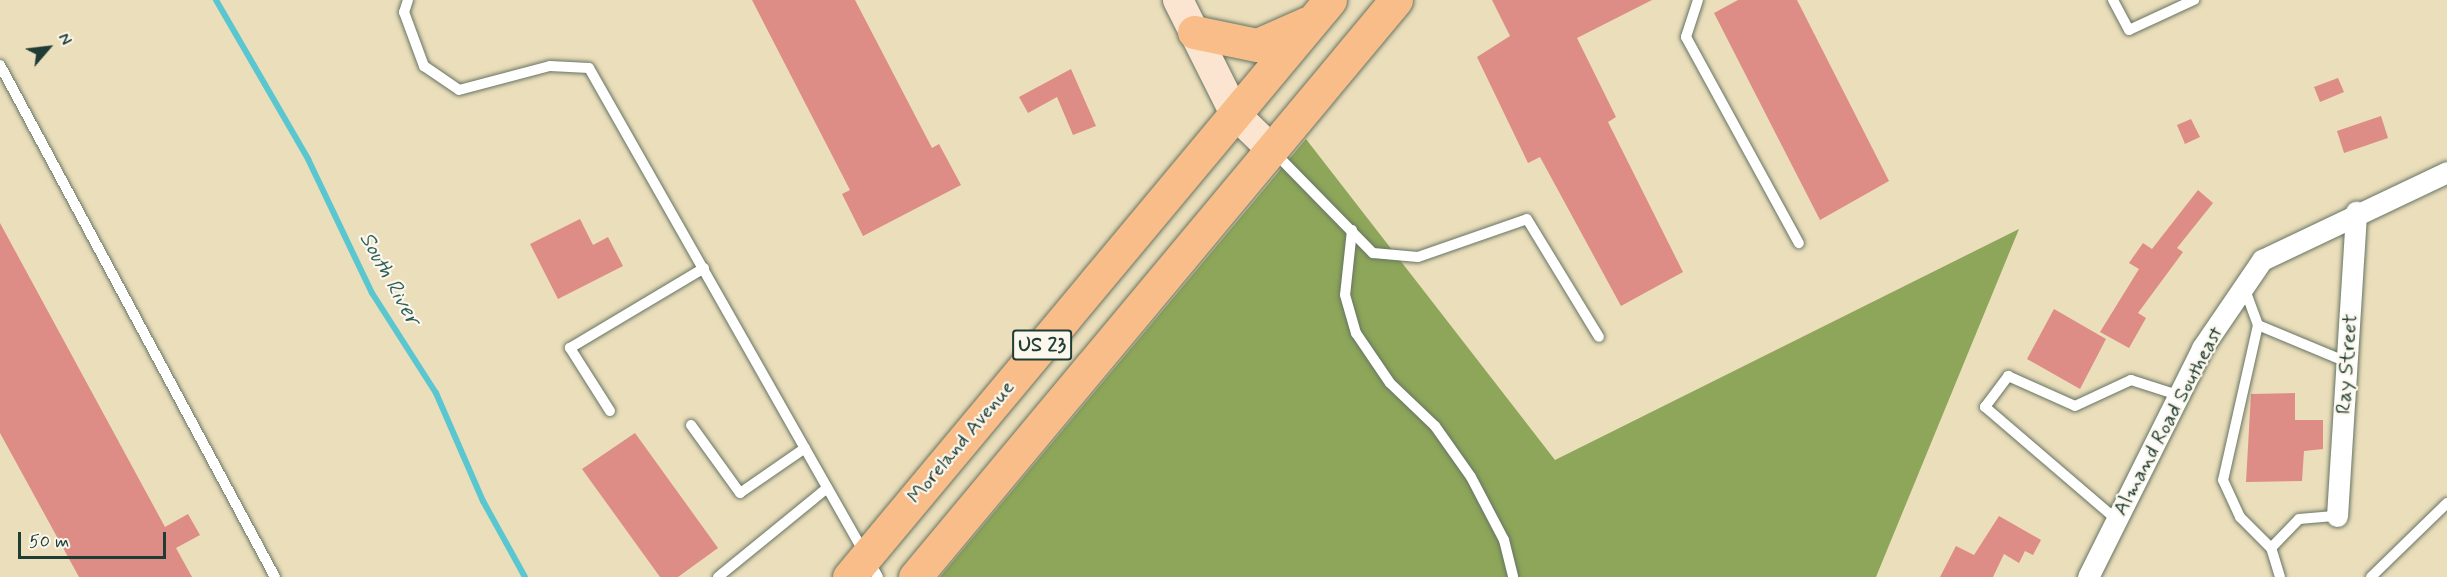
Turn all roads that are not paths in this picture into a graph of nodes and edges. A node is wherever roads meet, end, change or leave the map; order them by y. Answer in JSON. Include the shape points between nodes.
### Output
{"nodes":[{"id":1,"x":408,"y":0,"type":"edge"},
{"id":2,"x":1178,"y":0,"type":"edge"},
{"id":3,"x":1396,"y":0,"type":"edge"},
{"id":4,"x":1698,"y":0,"type":"edge"},
{"id":5,"x":2113,"y":0,"type":"edge"},
{"id":6,"x":2194,"y":0,"type":"edge"},
{"id":7,"x":1322,"y":10,"type":"edge"},
{"id":8,"x":1194,"y":32,"type":"junction"},
{"id":9,"x":0,"y":65,"type":"edge"},
{"id":10,"x":1235,"y":114,"type":"junction"},
{"id":11,"x":1271,"y":149,"type":"junction"},
{"id":12,"x":2447,"y":172,"type":"edge"},
{"id":13,"x":2356,"y":212,"type":"junction"},
{"id":14,"x":1352,"y":230,"type":"junction"},
{"id":15,"x":1799,"y":243,"type":"dead end"},
{"id":16,"x":704,"y":268,"type":"junction"},
{"id":17,"x":2244,"y":287,"type":"junction"},
{"id":18,"x":2258,"y":325,"type":"junction"},
{"id":19,"x":1599,"y":337,"type":"dead end"},
{"id":20,"x":2347,"y":362,"type":"junction"},
{"id":21,"x":2178,"y":395,"type":"junction"},
{"id":22,"x":610,"y":411,"type":"dead end"},
{"id":23,"x":691,"y":424,"type":"dead end"},
{"id":24,"x":805,"y":448,"type":"junction"},
{"id":25,"x":827,"y":488,"type":"junction"},
{"id":26,"x":2447,"y":503,"type":"edge"},
{"id":27,"x":2337,"y":516,"type":"joint"},
{"id":28,"x":2117,"y":520,"type":"junction"},
{"id":29,"x":2271,"y":548,"type":"junction"},
{"id":30,"x":864,"y":570,"type":"edge"},
{"id":31,"x":275,"y":577,"type":"edge"},
{"id":32,"x":718,"y":577,"type":"edge"},
{"id":33,"x":915,"y":577,"type":"edge"},
{"id":34,"x":1513,"y":577,"type":"edge"},
{"id":35,"x":2088,"y":577,"type":"edge"},
{"id":36,"x":2280,"y":577,"type":"edge"},
{"id":37,"x":2371,"y":577,"type":"edge"}],
"edges":[{"from":1,"to":16,"type":"lane","via":[[404,12],[424,66],[459,90],[550,66],[589,68]]},
{"from":2,"to":8,"type":"street"},
{"from":3,"to":11,"type":"highway","number":"US 23"},
{"from":4,"to":15,"type":"lane","via":[[1686,37]]},
{"from":5,"to":6,"type":"lane","via":[[2128,30]]},
{"from":7,"to":8,"type":"highway","via":[[1257,45]]},
{"from":7,"to":10,"type":"highway","number":"US 23"},
{"from":8,"to":10,"type":"street"},
{"from":9,"to":31,"type":"lane"},
{"from":10,"to":11,"type":"street"},
{"from":10,"to":30,"type":"highway","name":"Moreland Avenue","number":"US 23"},
{"from":11,"to":14,"type":"lane"},
{"from":11,"to":33,"type":"highway","number":"US 23"},
{"from":12,"to":13,"type":"street","name":"Almand Road Southeast"},
{"from":13,"to":17,"type":"street","name":"Almand Road Southeast","via":[[2262,260]]},
{"from":13,"to":20,"type":"street","name":"Ray Street"},
{"from":14,"to":19,"type":"lane","via":[[1373,253],[1418,257],[1527,219]]},
{"from":14,"to":34,"type":"lane","via":[[1345,295],[1356,333],[1390,382],[1435,426],[1471,477],[1504,540]]},
{"from":16,"to":22,"type":"lane","via":[[570,348]]},
{"from":16,"to":24,"type":"lane"},
{"from":17,"to":18,"type":"lane"},
{"from":17,"to":21,"type":"street","name":"Almand Road Southeast","via":[[2202,348]]},
{"from":18,"to":20,"type":"lane"},
{"from":18,"to":29,"type":"lane","via":[[2223,480],[2240,517]]},
{"from":20,"to":27,"type":"street","name":"Ray Street"},
{"from":21,"to":28,"type":"street","name":"Almand Road Southeast"},
{"from":21,"to":28,"type":"lane","via":[[2131,380],[2075,406],[2008,376],[1985,407]]},
{"from":23,"to":24,"type":"lane","via":[[740,493]]},
{"from":24,"to":25,"type":"lane"},
{"from":25,"to":30,"type":"lane"},
{"from":25,"to":32,"type":"lane"},
{"from":26,"to":37,"type":"lane"},
{"from":27,"to":29,"type":"lane","via":[[2299,519]]},
{"from":28,"to":35,"type":"street","name":"Almand Road Southeast"},
{"from":29,"to":36,"type":"lane"}]}
